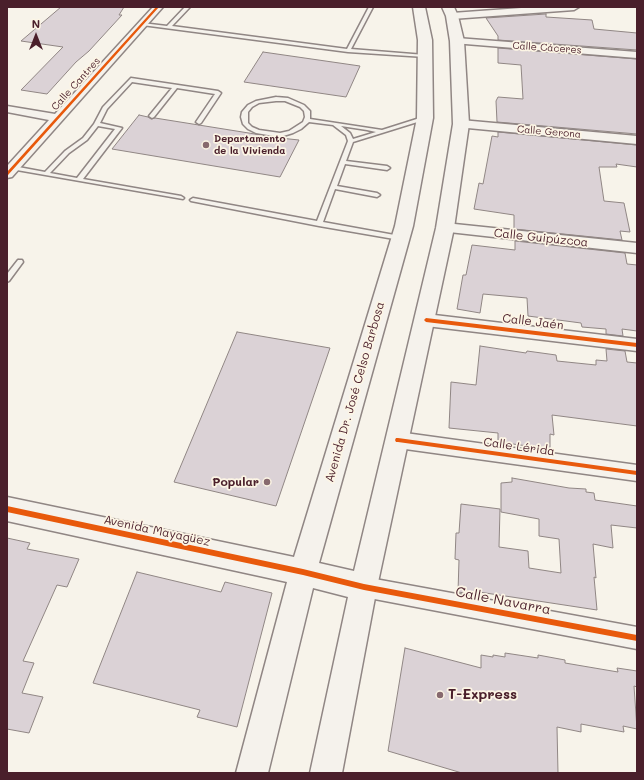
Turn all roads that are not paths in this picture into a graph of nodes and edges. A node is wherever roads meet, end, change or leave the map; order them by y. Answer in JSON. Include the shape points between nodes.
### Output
{"nodes":[{"id":1,"x":158,"y":7,"type":"edge"},
{"id":2,"x":188,"y":7,"type":"edge"},
{"id":3,"x":371,"y":7,"type":"edge"},
{"id":4,"x":419,"y":7,"type":"edge"},
{"id":5,"x":574,"y":7,"type":"edge"},
{"id":6,"x":450,"y":12,"type":"edge"},
{"id":7,"x":142,"y":24,"type":"junction"},
{"id":8,"x":169,"y":27,"type":"junction"},
{"id":9,"x":457,"y":41,"type":"junction"},
{"id":10,"x":348,"y":51,"type":"junction"},
{"id":11,"x":637,"y":55,"type":"edge"},
{"id":12,"x":425,"y":56,"type":"junction"},
{"id":13,"x":175,"y":87,"type":"junction"},
{"id":14,"x":7,"y":109,"type":"edge"},
{"id":15,"x":152,"y":116,"type":"dead end"},
{"id":16,"x":58,"y":118,"type":"junction"},
{"id":17,"x":425,"y":118,"type":"junction"},
{"id":18,"x":307,"y":120,"type":"junction"},
{"id":19,"x":199,"y":122,"type":"dead end"},
{"id":20,"x":332,"y":123,"type":"junction"},
{"id":21,"x":97,"y":124,"type":"junction"},
{"id":22,"x":462,"y":124,"type":"junction"},
{"id":23,"x":382,"y":131,"type":"junction"},
{"id":24,"x":637,"y":140,"type":"edge"},
{"id":25,"x":351,"y":141,"type":"junction"},
{"id":26,"x":343,"y":162,"type":"junction"},
{"id":27,"x":387,"y":168,"type":"dead end"},
{"id":28,"x":10,"y":171,"type":"edge"},
{"id":29,"x":46,"y":174,"type":"junction"},
{"id":30,"x":79,"y":179,"type":"junction"},
{"id":31,"x":333,"y":187,"type":"junction"},
{"id":32,"x":377,"y":195,"type":"dead end"},
{"id":33,"x":181,"y":198,"type":"dead end"},
{"id":34,"x":193,"y":200,"type":"dead end"},
{"id":35,"x":319,"y":224,"type":"junction"},
{"id":36,"x":445,"y":228,"type":"junction"},
{"id":37,"x":400,"y":238,"type":"junction"},
{"id":38,"x":637,"y":248,"type":"edge"},
{"id":39,"x":20,"y":262,"type":"dead end"},
{"id":40,"x":7,"y":279,"type":"edge"},
{"id":41,"x":426,"y":320,"type":"junction"},
{"id":42,"x":637,"y":345,"type":"edge"},
{"id":43,"x":398,"y":440,"type":"junction"},
{"id":44,"x":637,"y":473,"type":"edge"},
{"id":45,"x":7,"y":509,"type":"edge"},
{"id":46,"x":302,"y":572,"type":"junction"},
{"id":47,"x":364,"y":588,"type":"junction"},
{"id":48,"x":637,"y":638,"type":"edge"},
{"id":49,"x":252,"y":773,"type":"edge"},
{"id":50,"x":326,"y":773,"type":"edge"}],
"edges":[{"from":1,"to":7,"type":"street","name":"Calle Cantres"},
{"from":2,"to":8,"type":"lane"},
{"from":3,"to":10,"type":"lane"},
{"from":4,"to":12,"type":"main road","name":"Avenida Dr. José Celso Barbosa"},
{"from":5,"to":6,"type":"street"},
{"from":6,"to":9,"type":"main road"},
{"from":7,"to":8,"type":"lane"},
{"from":7,"to":16,"type":"street","name":"Calle Cantres"},
{"from":8,"to":10,"type":"lane"},
{"from":9,"to":11,"type":"street","name":"Calle Cáceres"},
{"from":9,"to":22,"type":"main road"},
{"from":10,"to":12,"type":"lane"},
{"from":12,"to":17,"type":"main road","name":"Avenida Dr. José Celso Barbosa"},
{"from":13,"to":15,"type":"lane"},
{"from":13,"to":19,"type":"lane","via":[[218,93]]},
{"from":13,"to":21,"type":"lane","via":[[131,80],[105,108]]},
{"from":14,"to":16,"type":"street"},
{"from":16,"to":28,"type":"street","name":"Calle Cantres"},
{"from":17,"to":23,"type":"lane"},
{"from":17,"to":37,"type":"main road","name":"Avenida Dr. José Celso Barbosa"},
{"from":18,"to":18,"type":"lane","via":[[307,111],[286,99],[258,102],[250,106],[244,117],[250,128],[268,134],[291,132],[300,128]]},
{"from":18,"to":20,"type":"lane"},
{"from":20,"to":23,"type":"lane"},
{"from":20,"to":25,"type":"lane","via":[[344,130]]},
{"from":21,"to":29,"type":"lane","via":[[85,139],[67,152]]},
{"from":21,"to":30,"type":"lane","via":[[119,128]]},
{"from":22,"to":24,"type":"street","name":"Calle Gerona"},
{"from":22,"to":36,"type":"main road"},
{"from":23,"to":25,"type":"lane"},
{"from":25,"to":26,"type":"lane"},
{"from":26,"to":27,"type":"lane"},
{"from":26,"to":31,"type":"lane"},
{"from":28,"to":29,"type":"lane"},
{"from":29,"to":30,"type":"lane"},
{"from":30,"to":33,"type":"lane"},
{"from":31,"to":32,"type":"lane"},
{"from":31,"to":35,"type":"lane"},
{"from":34,"to":35,"type":"lane"},
{"from":35,"to":37,"type":"lane"},
{"from":36,"to":38,"type":"street","name":"Calle Guipúzcoa"},
{"from":36,"to":41,"type":"main road"},
{"from":37,"to":46,"type":"main road","name":"Avenida Dr. José Celso Barbosa"},
{"from":39,"to":40,"type":"lane"},
{"from":41,"to":42,"type":"street","name":"Calle Jaén"},
{"from":41,"to":43,"type":"main road"},
{"from":43,"to":44,"type":"street","name":"Calle Lérida"},
{"from":43,"to":47,"type":"main road"},
{"from":45,"to":46,"type":"main road","name":"Avenida Mayagüez"},
{"from":46,"to":47,"type":"main road","name":"Avenida Mayagüez"},
{"from":46,"to":49,"type":"main road","name":"Avenida Dr. José Celso Barbosa"},
{"from":47,"to":48,"type":"street","name":"Calle Navarra"},
{"from":47,"to":50,"type":"main road"}]}
